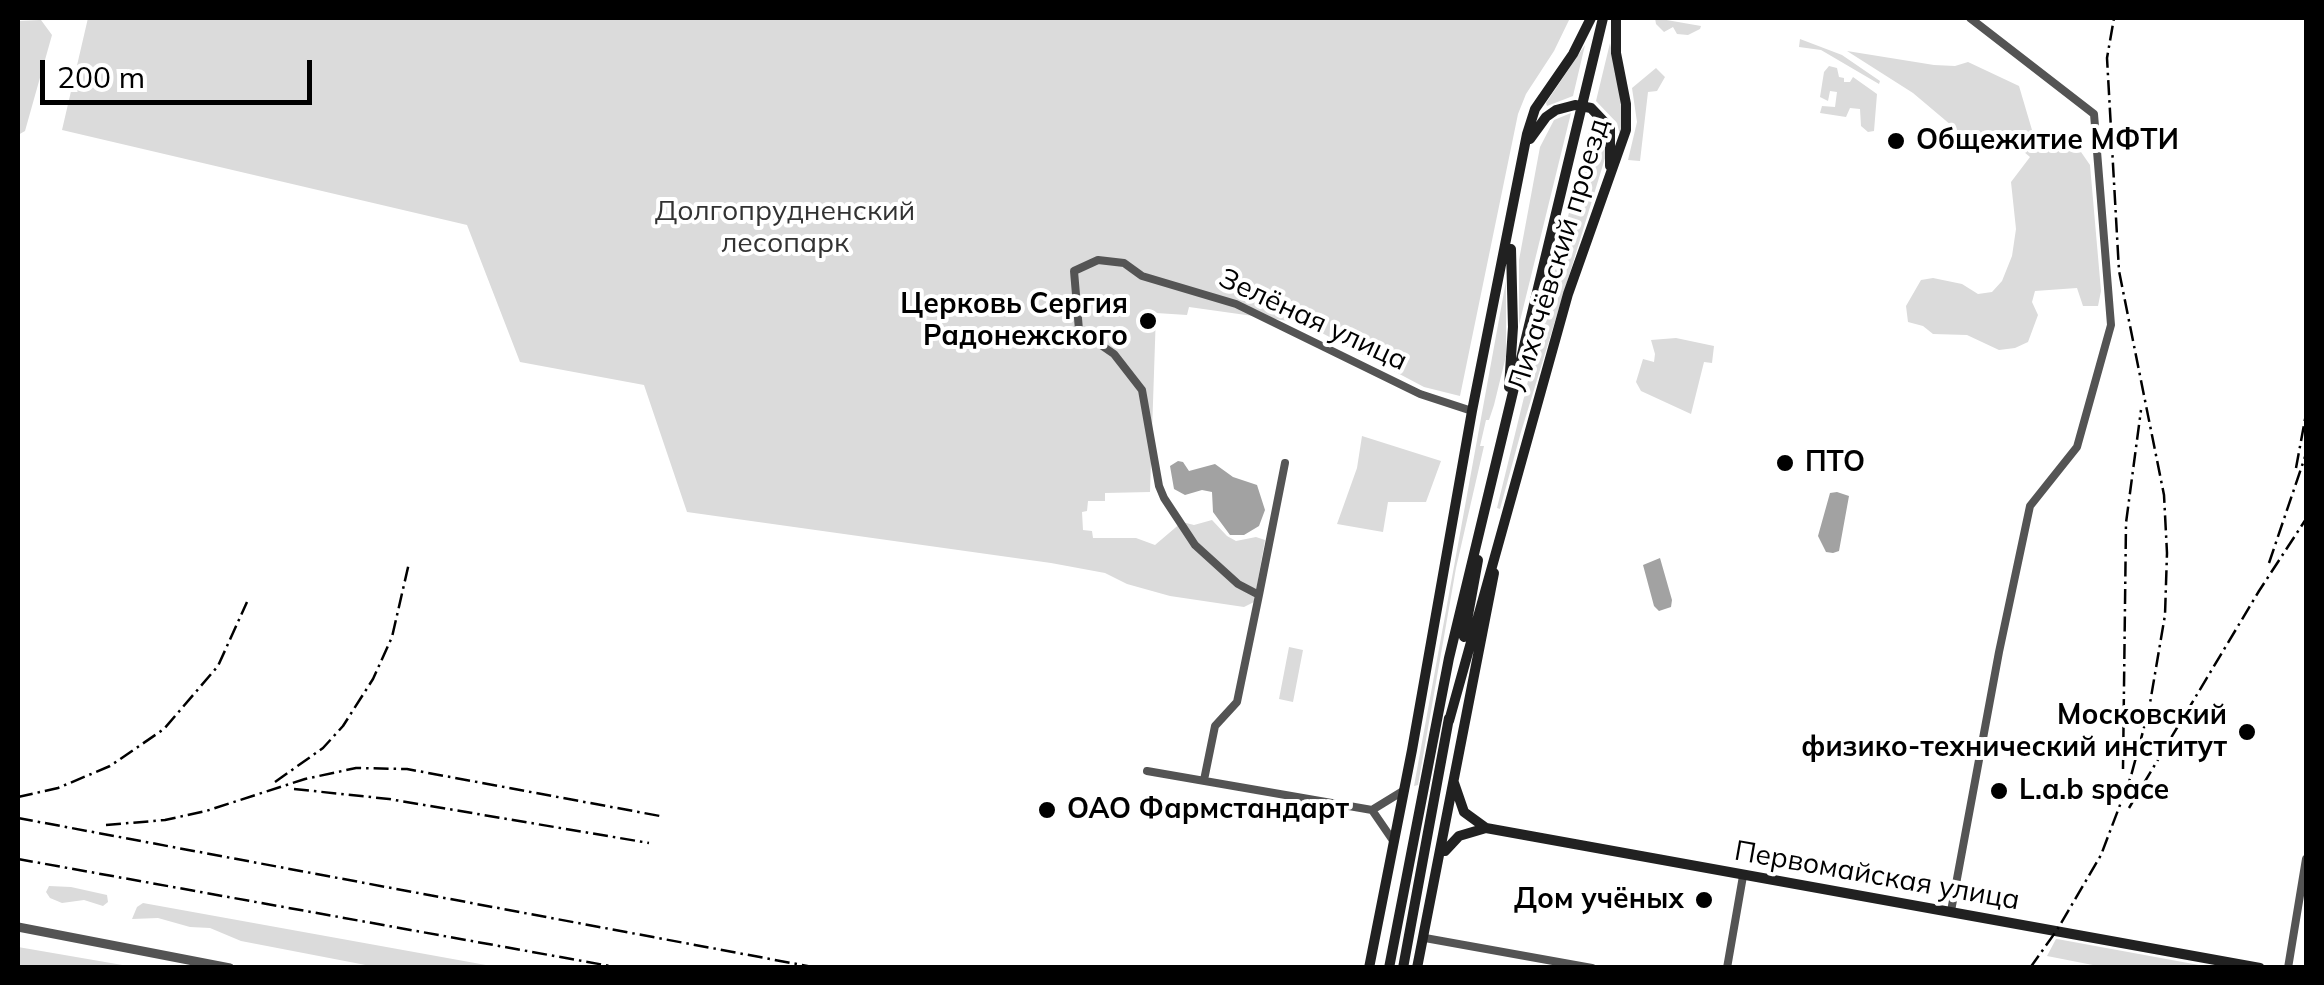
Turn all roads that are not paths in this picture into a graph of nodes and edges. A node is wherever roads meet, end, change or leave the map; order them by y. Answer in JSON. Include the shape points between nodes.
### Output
{"nodes":[{"id":1,"x":1591,"y":18,"type":"edge"},
{"id":2,"x":1602,"y":18,"type":"edge"},
{"id":3,"x":1616,"y":18,"type":"edge"},
{"id":4,"x":1970,"y":18,"type":"edge"},
{"id":5,"x":1582,"y":105,"type":"junction"},
{"id":6,"x":1525,"y":148,"type":"junction"},
{"id":7,"x":1608,"y":187,"type":"junction"},
{"id":8,"x":1510,"y":228,"type":"junction"},
{"id":9,"x":1472,"y":411,"type":"junction"},
{"id":10,"x":1507,"y":418,"type":"junction"},
{"id":11,"x":1285,"y":463,"type":"dead end"},
{"id":12,"x":1494,"y":475,"type":"junction"},
{"id":13,"x":1508,"y":503,"type":"junction"},
{"id":14,"x":1259,"y":595,"type":"junction"},
{"id":15,"x":1449,"y":721,"type":"junction"},
{"id":16,"x":1147,"y":770,"type":"dead end"},
{"id":17,"x":1432,"y":776,"type":"junction"},
{"id":18,"x":1204,"y":780,"type":"junction"},
{"id":19,"x":1454,"y":783,"type":"junction"},
{"id":20,"x":1405,"y":788,"type":"junction"},
{"id":21,"x":1372,"y":810,"type":"junction"},
{"id":22,"x":1486,"y":828,"type":"junction"},
{"id":23,"x":1394,"y":842,"type":"junction"},
{"id":24,"x":2306,"y":859,"type":"edge"},
{"id":25,"x":1439,"y":866,"type":"junction"},
{"id":26,"x":1743,"y":876,"type":"junction"},
{"id":27,"x":1951,"y":910,"type":"junction"},
{"id":28,"x":18,"y":927,"type":"edge"},
{"id":29,"x":1425,"y":938,"type":"junction"},
{"id":30,"x":230,"y":968,"type":"edge"},
{"id":31,"x":1369,"y":968,"type":"edge"},
{"id":32,"x":1389,"y":968,"type":"edge"},
{"id":33,"x":1403,"y":968,"type":"edge"},
{"id":34,"x":1417,"y":968,"type":"edge"},
{"id":35,"x":1592,"y":968,"type":"edge"},
{"id":36,"x":1727,"y":968,"type":"edge"},
{"id":37,"x":2260,"y":968,"type":"edge"},
{"id":38,"x":2288,"y":968,"type":"edge"}],
"edges":[{"from":1,"to":6,"type":"main road","name":"Лихачёвский проезд","via":[[1535,109]]},
{"from":2,"to":5,"type":"main road","name":"Лихачёвский проезд"},
{"from":3,"to":7,"type":"main road","name":"Лихачёвский проезд","via":[[1627,116]]},
{"from":4,"to":27,"type":"street","via":[[2094,114],[2111,325],[2078,447],[2030,506]]},
{"from":5,"to":6,"type":"main road","via":[[1546,117]]},
{"from":5,"to":7,"type":"main road","via":[[1610,128]]},
{"from":5,"to":10,"type":"main road","name":"Лихачёвский проезд"},
{"from":6,"to":8,"type":"main road","name":"Лихачёвский проезд"},
{"from":7,"to":13,"type":"main road","name":"Лихачёвский проезд","via":[[1568,294]]},
{"from":8,"to":9,"type":"main road"},
{"from":8,"to":10,"type":"main road"},
{"from":9,"to":14,"type":"street","name":"Зелёная улица","via":[[1420,394],[1236,304],[1142,276],[1124,263],[1098,260],[1074,271],[1079,330],[1114,354],[1142,390],[1158,486],[1176,520],[1215,564]]},
{"from":9,"to":20,"type":"main road"},
{"from":10,"to":12,"type":"main road","name":"Лихачёвский проезд"},
{"from":11,"to":14,"type":"street"},
{"from":12,"to":15,"type":"main road","name":"Лихачёвский проезд"},
{"from":12,"to":17,"type":"main road","name":"Лихачёвский проезд","via":[[1456,627]]},
{"from":13,"to":15,"type":"main road","name":"Лихачёвский проезд"},
{"from":13,"to":19,"type":"main road","name":"Лихачёвский проезд"},
{"from":14,"to":18,"type":"street","via":[[1237,702],[1214,726]]},
{"from":15,"to":17,"type":"main road","name":"Лихачёвский проезд"},
{"from":16,"to":18,"type":"street"},
{"from":17,"to":32,"type":"main road"},
{"from":17,"to":33,"type":"main road"},
{"from":18,"to":21,"type":"street"},
{"from":19,"to":22,"type":"main road","via":[[1464,812]]},
{"from":19,"to":25,"type":"main road","name":"Лихачёвский проезд"},
{"from":20,"to":21,"type":"street"},
{"from":20,"to":23,"type":"main road"},
{"from":21,"to":23,"type":"street"},
{"from":22,"to":25,"type":"main road","via":[[1458,836]]},
{"from":22,"to":26,"type":"main road","name":"Первомайская улица"},
{"from":23,"to":31,"type":"main road"},
{"from":24,"to":38,"type":"street"},
{"from":25,"to":29,"type":"main road","name":"Лихачёвский проезд"},
{"from":26,"to":27,"type":"main road","name":"Первомайская улица"},
{"from":26,"to":36,"type":"street"},
{"from":27,"to":37,"type":"main road","name":"Первомайская улица"},
{"from":28,"to":30,"type":"street"},
{"from":29,"to":34,"type":"main road","name":"Лихачёвский проезд"},
{"from":29,"to":35,"type":"street"}]}
